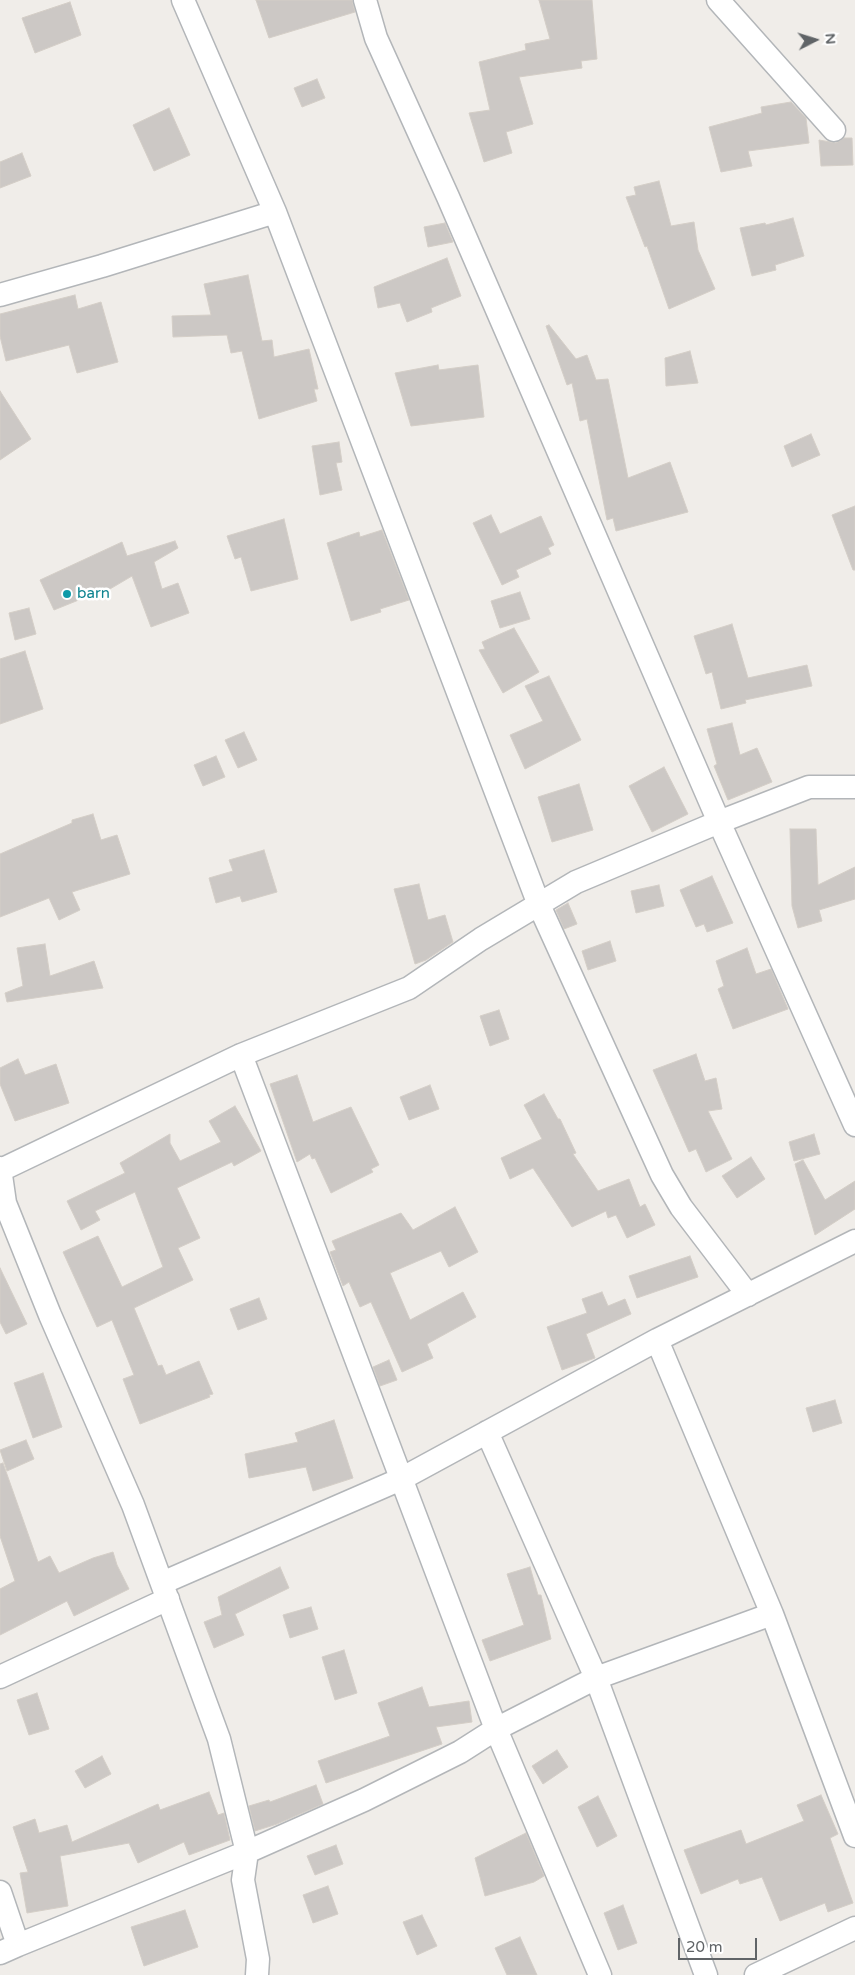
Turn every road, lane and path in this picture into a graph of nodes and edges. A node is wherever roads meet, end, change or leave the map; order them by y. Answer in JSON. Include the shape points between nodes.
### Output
{"nodes":[{"id":1,"x":183,"y":0,"type":"edge"},
{"id":2,"x":365,"y":0,"type":"edge"},
{"id":3,"x":718,"y":0,"type":"edge"},
{"id":4,"x":834,"y":130,"type":"dead end"},
{"id":5,"x":275,"y":212,"type":"junction"},
{"id":6,"x":0,"y":295,"type":"edge"},
{"id":7,"x":855,"y":787,"type":"edge"},
{"id":8,"x":719,"y":822,"type":"junction"},
{"id":9,"x":539,"y":905,"type":"junction"},
{"id":10,"x":241,"y":1056,"type":"junction"},
{"id":11,"x":855,"y":1126,"type":"edge"},
{"id":12,"x":1,"y":1169,"type":"edge"},
{"id":13,"x":2,"y":1204,"type":"edge"},
{"id":14,"x":855,"y":1241,"type":"edge"},
{"id":15,"x":748,"y":1295,"type":"junction"},
{"id":16,"x":657,"y":1340,"type":"junction"},
{"id":17,"x":487,"y":1432,"type":"junction"},
{"id":18,"x":401,"y":1479,"type":"junction"},
{"id":19,"x":165,"y":1591,"type":"junction"},
{"id":20,"x":772,"y":1614,"type":"junction"},
{"id":21,"x":0,"y":1677,"type":"edge"},
{"id":22,"x":596,"y":1678,"type":"junction"},
{"id":23,"x":496,"y":1729,"type":"junction"},
{"id":24,"x":855,"y":1836,"type":"edge"},
{"id":25,"x":247,"y":1852,"type":"junction"},
{"id":26,"x":0,"y":1892,"type":"edge"},
{"id":27,"x":855,"y":1928,"type":"edge"},
{"id":28,"x":9,"y":1949,"type":"edge"},
{"id":29,"x":257,"y":1975,"type":"edge"},
{"id":30,"x":600,"y":1975,"type":"edge"},
{"id":31,"x":706,"y":1975,"type":"edge"},
{"id":32,"x":756,"y":1975,"type":"edge"}],
"edges":[{"from":1,"to":5,"type":"street"},
{"from":2,"to":8,"type":"street","via":[[376,38]]},
{"from":3,"to":4,"type":"street"},
{"from":5,"to":6,"type":"street"},
{"from":5,"to":9,"type":"street"},
{"from":7,"to":8,"type":"street","via":[[809,787]]},
{"from":8,"to":9,"type":"street","via":[[576,882]]},
{"from":8,"to":11,"type":"street"},
{"from":9,"to":10,"type":"street","via":[[481,939],[409,988]]},
{"from":9,"to":15,"type":"street","via":[[662,1175],[681,1207]]},
{"from":10,"to":12,"type":"street"},
{"from":10,"to":18,"type":"street"},
{"from":12,"to":13,"type":"street"},
{"from":13,"to":19,"type":"street","via":[[133,1505]]},
{"from":14,"to":15,"type":"street"},
{"from":15,"to":16,"type":"street"},
{"from":16,"to":17,"type":"street"},
{"from":16,"to":20,"type":"street"},
{"from":17,"to":18,"type":"street"},
{"from":17,"to":22,"type":"street"},
{"from":18,"to":19,"type":"street"},
{"from":18,"to":23,"type":"street"},
{"from":19,"to":21,"type":"street"},
{"from":19,"to":25,"type":"street","via":[[219,1740]]},
{"from":20,"to":22,"type":"street"},
{"from":20,"to":24,"type":"street"},
{"from":22,"to":23,"type":"street"},
{"from":22,"to":31,"type":"street"},
{"from":23,"to":25,"type":"street","via":[[460,1752],[364,1800]]},
{"from":23,"to":30,"type":"street"},
{"from":25,"to":28,"type":"street"},
{"from":25,"to":29,"type":"street","via":[[243,1880],[258,1959]]},
{"from":26,"to":28,"type":"street"},
{"from":27,"to":32,"type":"street"}]}
